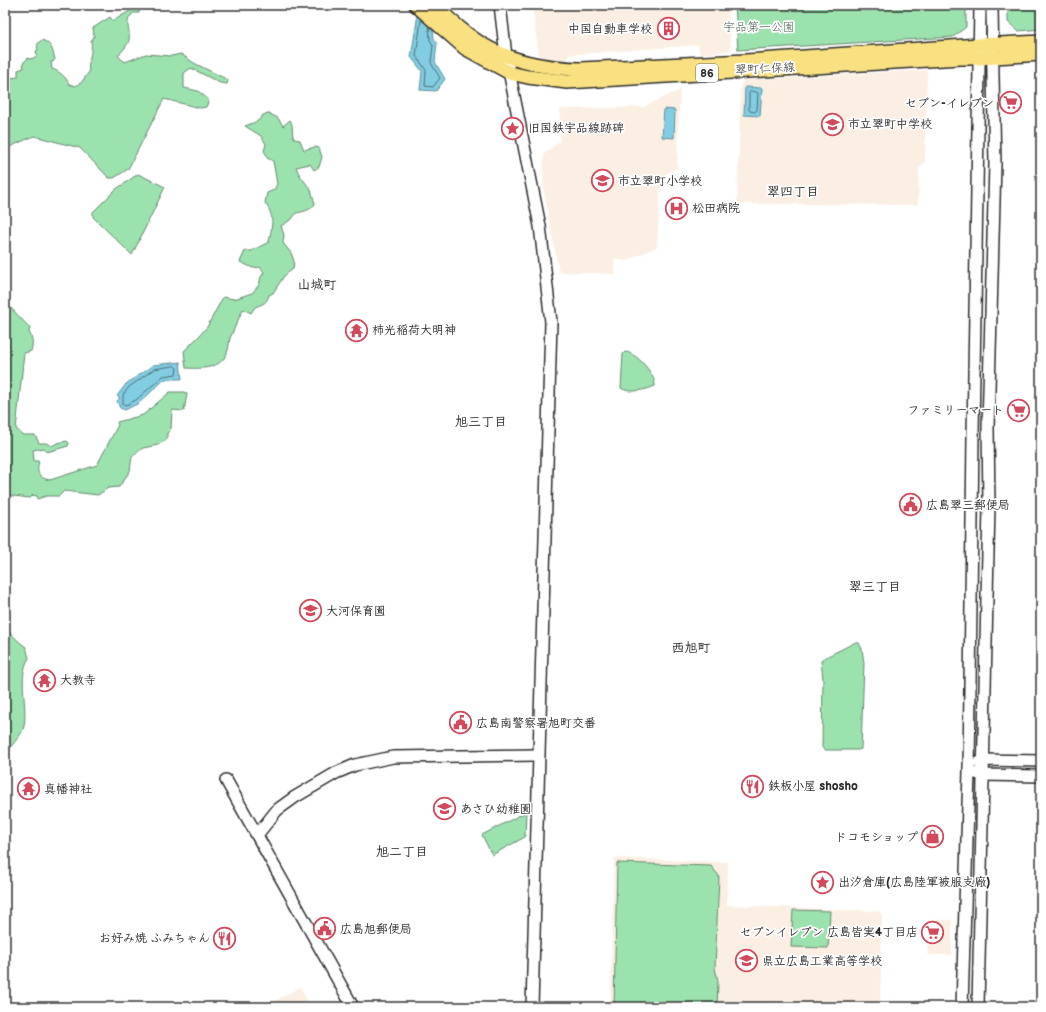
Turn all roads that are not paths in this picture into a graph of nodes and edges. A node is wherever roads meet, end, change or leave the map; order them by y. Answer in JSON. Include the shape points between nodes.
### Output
{"nodes":[{"id":1,"x":416,"y":5,"type":"edge"},
{"id":2,"x":434,"y":5,"type":"edge"},
{"id":3,"x":500,"y":5,"type":"edge"},
{"id":4,"x":980,"y":5,"type":"edge"},
{"id":5,"x":992,"y":5,"type":"edge"},
{"id":6,"x":1041,"y":42,"type":"edge"},
{"id":7,"x":979,"y":45,"type":"junction"},
{"id":8,"x":993,"y":51,"type":"junction"},
{"id":9,"x":1041,"y":54,"type":"edge"},
{"id":10,"x":506,"y":56,"type":"junction"},
{"id":11,"x":979,"y":58,"type":"junction"},
{"id":12,"x":510,"y":73,"type":"junction"},
{"id":13,"x":538,"y":755,"type":"junction"},
{"id":14,"x":983,"y":760,"type":"junction"},
{"id":15,"x":1041,"y":761,"type":"edge"},
{"id":16,"x":969,"y":771,"type":"junction"},
{"id":17,"x":983,"y":775,"type":"junction"},
{"id":18,"x":1041,"y":776,"type":"edge"},
{"id":19,"x":226,"y":780,"type":"dead end"},
{"id":20,"x":257,"y":835,"type":"junction"},
{"id":21,"x":353,"y":1007,"type":"edge"},
{"id":22,"x":532,"y":1007,"type":"edge"},
{"id":23,"x":962,"y":1007,"type":"edge"},
{"id":24,"x":978,"y":1007,"type":"edge"}],
"edges":[{"from":1,"to":12,"type":"main road","name":"翠町仁保線","number":"86","via":[[465,48]]},
{"from":2,"to":10,"type":"main road","name":"翠町仁保線","number":"86","via":[[474,39]]},
{"from":3,"to":10,"type":"street"},
{"from":4,"to":7,"type":"street"},
{"from":5,"to":8,"type":"street"},
{"from":6,"to":8,"type":"main road","name":"翠町仁保線","number":"86"},
{"from":7,"to":8,"type":"main road","name":"翠町仁保線","number":"86"},
{"from":7,"to":10,"type":"main road","name":"翠町仁保線","number":"86","via":[[581,69],[557,69]]},
{"from":7,"to":11,"type":"street"},
{"from":8,"to":9,"type":"main road","name":"翠町仁保線","number":"86"},
{"from":8,"to":11,"type":"main road","name":"翠町仁保線","number":"86"},
{"from":8,"to":14,"type":"street","via":[[995,167]]},
{"from":10,"to":12,"type":"street"},
{"from":11,"to":12,"type":"main road","name":"翠町仁保線","number":"86","via":[[567,82]]},
{"from":11,"to":16,"type":"street"},
{"from":12,"to":13,"type":"street","via":[[540,226],[551,322]]},
{"from":13,"to":20,"type":"street","via":[[393,757],[355,765],[295,797],[278,810]]},
{"from":13,"to":22,"type":"street"},
{"from":14,"to":15,"type":"street"},
{"from":14,"to":16,"type":"street"},
{"from":14,"to":17,"type":"street"},
{"from":16,"to":17,"type":"street"},
{"from":16,"to":23,"type":"street"},
{"from":17,"to":18,"type":"street"},
{"from":17,"to":24,"type":"street"},
{"from":19,"to":20,"type":"street"},
{"from":20,"to":21,"type":"street"}]}
